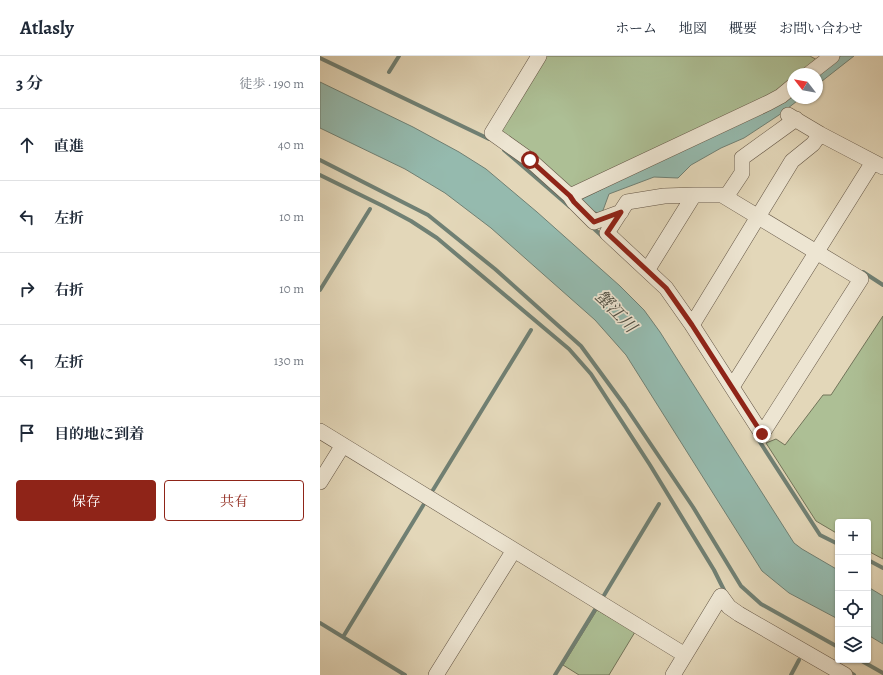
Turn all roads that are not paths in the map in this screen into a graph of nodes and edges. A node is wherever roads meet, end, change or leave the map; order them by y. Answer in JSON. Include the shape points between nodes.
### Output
{"nodes":[{"id":1,"x":539,"y":56,"type":"edge"},
{"id":2,"x":832,"y":56,"type":"edge"},
{"id":3,"x":817,"y":68,"type":"edge"},
{"id":4,"x":787,"y":91,"type":"edge"},
{"id":5,"x":820,"y":134,"type":"junction"},
{"id":6,"x":878,"y":164,"type":"edge"},
{"id":7,"x":694,"y":195,"type":"junction"},
{"id":8,"x":726,"y":196,"type":"junction"},
{"id":9,"x":575,"y":202,"type":"junction"},
{"id":10,"x":621,"y":212,"type":"junction"},
{"id":11,"x":758,"y":216,"type":"junction"},
{"id":12,"x":816,"y":252,"type":"junction"},
{"id":13,"x":648,"y":269,"type":"junction"},
{"id":14,"x":692,"y":325,"type":"junction"},
{"id":15,"x":732,"y":387,"type":"junction"},
{"id":16,"x":320,"y":431,"type":"edge"},
{"id":17,"x":343,"y":445,"type":"junction"},
{"id":18,"x":320,"y":482,"type":"edge"},
{"id":19,"x":514,"y":550,"type":"junction"},
{"id":20,"x":685,"y":655,"type":"junction"},
{"id":21,"x":436,"y":675,"type":"edge"},
{"id":22,"x":672,"y":675,"type":"edge"},
{"id":23,"x":845,"y":675,"type":"edge"}],
"edges":[{"from":1,"to":9,"type":"street","via":[[492,133],[530,160]]},
{"from":2,"to":3,"type":"street"},
{"from":4,"to":9,"type":"street"},
{"from":5,"to":6,"type":"street"},
{"from":5,"to":8,"type":"street","via":[[792,117],[742,158],[742,174]]},
{"from":5,"to":11,"type":"street","via":[[813,144],[792,161]]},
{"from":6,"to":12,"type":"street"},
{"from":7,"to":8,"type":"street"},
{"from":7,"to":10,"type":"street","via":[[664,196],[627,202]]},
{"from":7,"to":13,"type":"street"},
{"from":8,"to":11,"type":"street"},
{"from":9,"to":10,"type":"street","via":[[594,222]]},
{"from":10,"to":13,"type":"street","via":[[607,233]]},
{"from":11,"to":12,"type":"street"},
{"from":11,"to":14,"type":"street"},
{"from":12,"to":15,"type":"street"},
{"from":12,"to":15,"type":"street","via":[[861,279],[762,434]]},
{"from":13,"to":14,"type":"street","via":[[666,288]]},
{"from":14,"to":15,"type":"street"},
{"from":16,"to":17,"type":"street"},
{"from":17,"to":18,"type":"street"},
{"from":17,"to":19,"type":"street"},
{"from":19,"to":20,"type":"street"},
{"from":19,"to":21,"type":"street"},
{"from":20,"to":22,"type":"street"},
{"from":20,"to":23,"type":"street","via":[[721,596],[729,607],[739,614]]}]}
